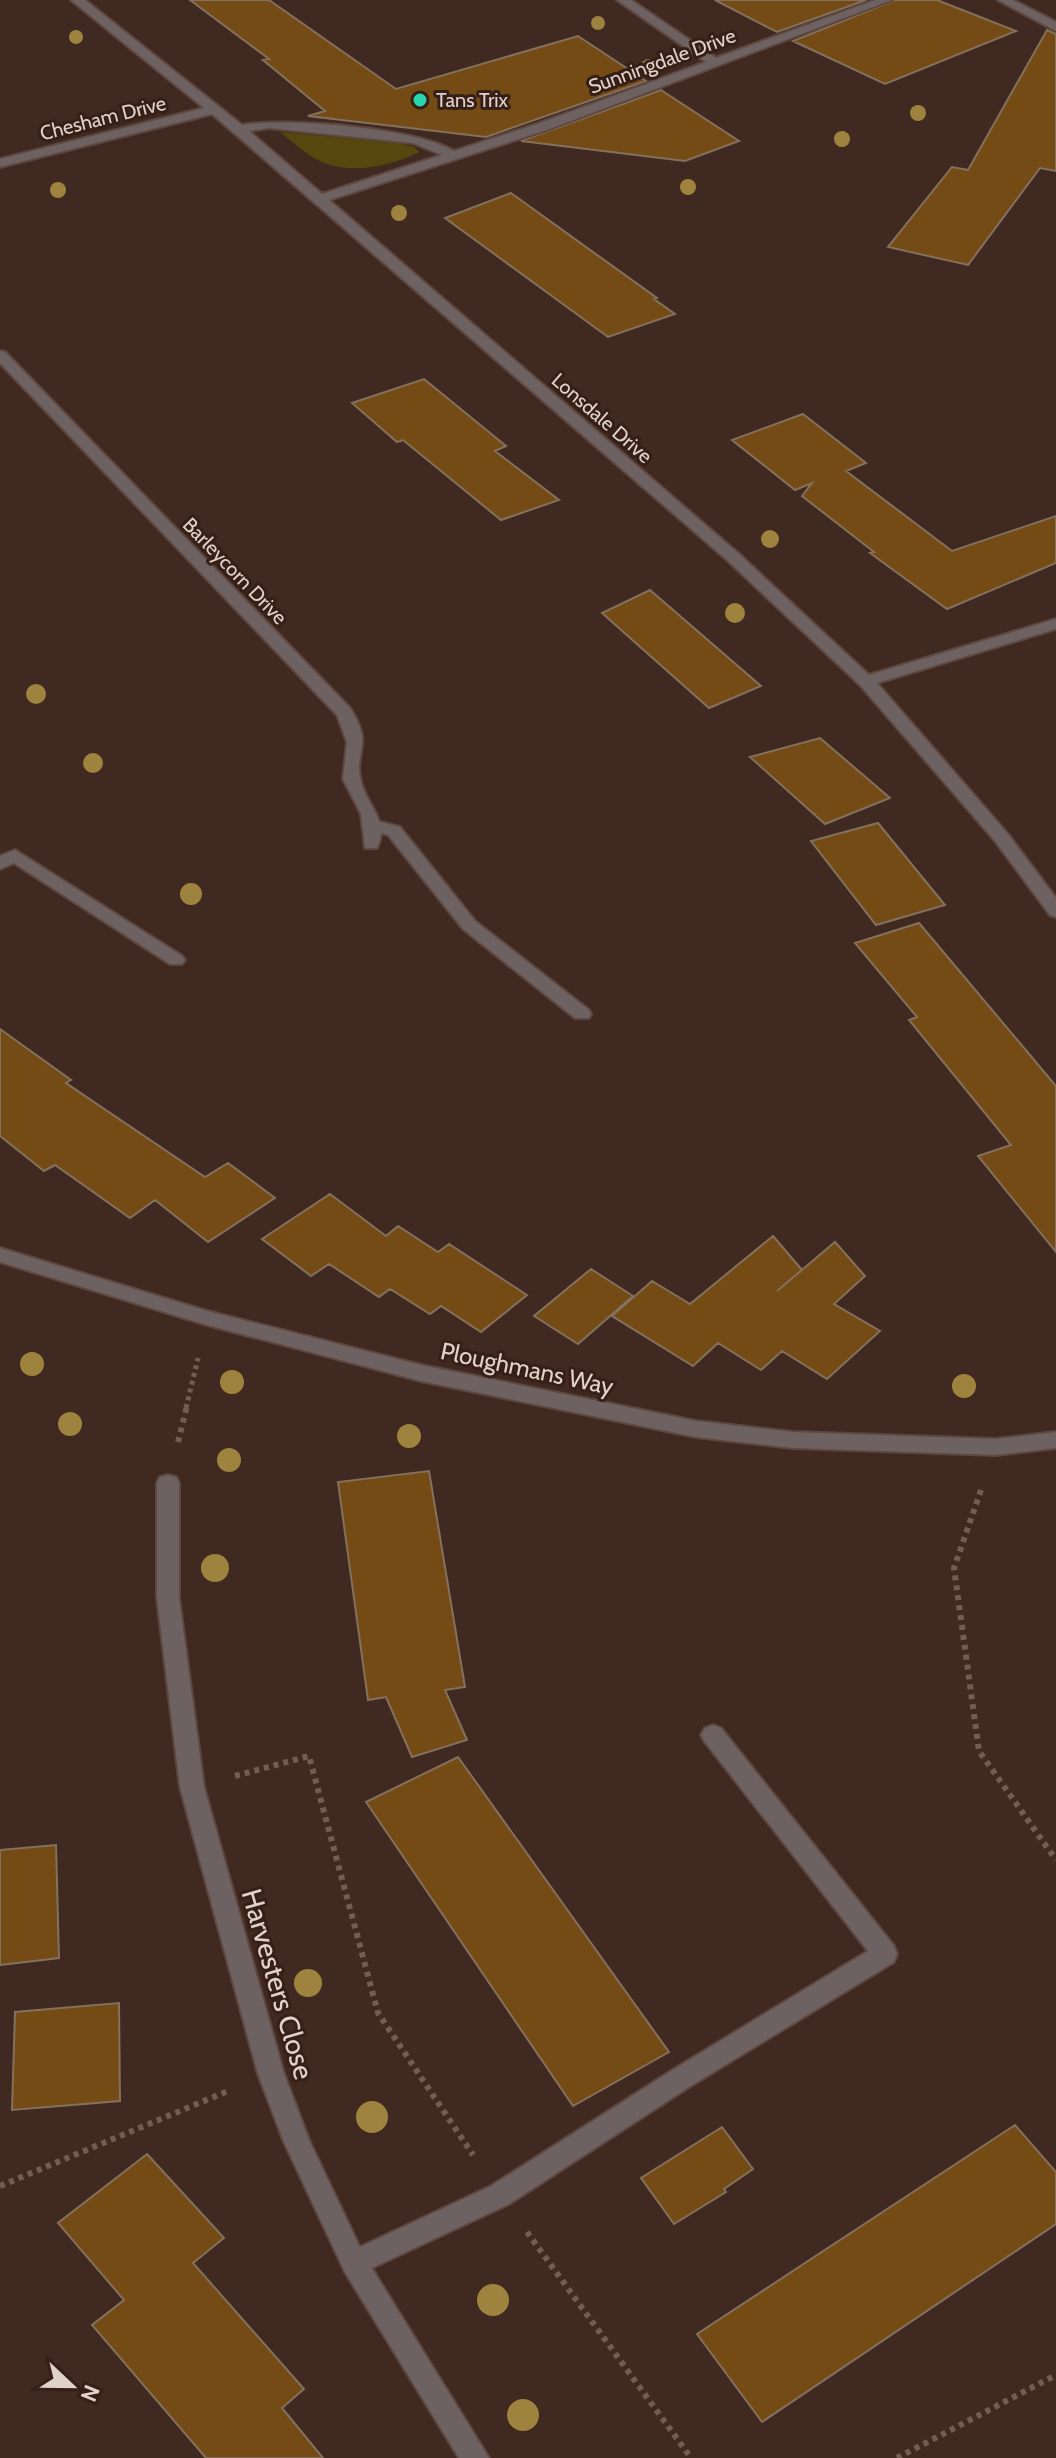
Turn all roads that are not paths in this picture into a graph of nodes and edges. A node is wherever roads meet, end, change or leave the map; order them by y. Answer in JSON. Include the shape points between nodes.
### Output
{"nodes":[{"id":1,"x":77,"y":0,"type":"edge"},
{"id":2,"x":623,"y":0,"type":"edge"},
{"id":3,"x":886,"y":0,"type":"edge"},
{"id":4,"x":1004,"y":0,"type":"edge"},
{"id":5,"x":1056,"y":27,"type":"edge"},
{"id":6,"x":715,"y":63,"type":"junction"},
{"id":7,"x":215,"y":109,"type":"junction"},
{"id":8,"x":239,"y":129,"type":"junction"},
{"id":9,"x":451,"y":155,"type":"junction"},
{"id":10,"x":0,"y":163,"type":"edge"},
{"id":11,"x":319,"y":199,"type":"junction"},
{"id":12,"x":0,"y":355,"type":"edge"},
{"id":13,"x":1056,"y":624,"type":"edge"},
{"id":14,"x":866,"y":681,"type":"junction"},
{"id":15,"x":5,"y":854,"type":"edge"},
{"id":16,"x":1056,"y":911,"type":"edge"},
{"id":17,"x":176,"y":960,"type":"dead end"},
{"id":18,"x":582,"y":1014,"type":"dead end"},
{"id":19,"x":0,"y":1255,"type":"edge"},
{"id":20,"x":1056,"y":1440,"type":"edge"},
{"id":21,"x":168,"y":1483,"type":"road end"},
{"id":22,"x":713,"y":1735,"type":"dead end"},
{"id":23,"x":354,"y":2263,"type":"junction"},
{"id":24,"x":475,"y":2458,"type":"edge"}],
"edges":[{"from":1,"to":7,"type":"street","name":"Lonsdale Drive"},
{"from":2,"to":6,"type":"street"},
{"from":3,"to":6,"type":"street","name":"Sunningdale Drive"},
{"from":4,"to":5,"type":"street"},
{"from":6,"to":9,"type":"street","name":"Sunningdale Drive"},
{"from":7,"to":8,"type":"street","name":"Lonsdale Drive"},
{"from":7,"to":10,"type":"street","name":"Chesham Drive"},
{"from":8,"to":9,"type":"street","via":[[269,124],[414,139]]},
{"from":8,"to":11,"type":"street","name":"Lonsdale Drive"},
{"from":9,"to":11,"type":"street","name":"Sunningdale Drive"},
{"from":11,"to":14,"type":"street","name":"Lonsdale Drive","via":[[733,557]]},
{"from":12,"to":18,"type":"street","name":"Barleycorn Drive","via":[[344,712],[356,739],[351,778],[369,809],[372,835],[394,831],[462,919]]},
{"from":13,"to":14,"type":"street"},
{"from":14,"to":16,"type":"street","name":"Lonsdale Drive","via":[[1001,837]]},
{"from":15,"to":17,"type":"street"},
{"from":19,"to":20,"type":"street","name":"Ploughmans Way","via":[[207,1318],[421,1373],[696,1429],[793,1440],[996,1447]]},
{"from":21,"to":23,"type":"street","name":"Harvesters Close","via":[[168,1598],[192,1787],[271,2074]]},
{"from":22,"to":23,"type":"street","via":[[885,1954],[500,2195]]},
{"from":23,"to":24,"type":"street","name":"Harvesters Close"}]}
